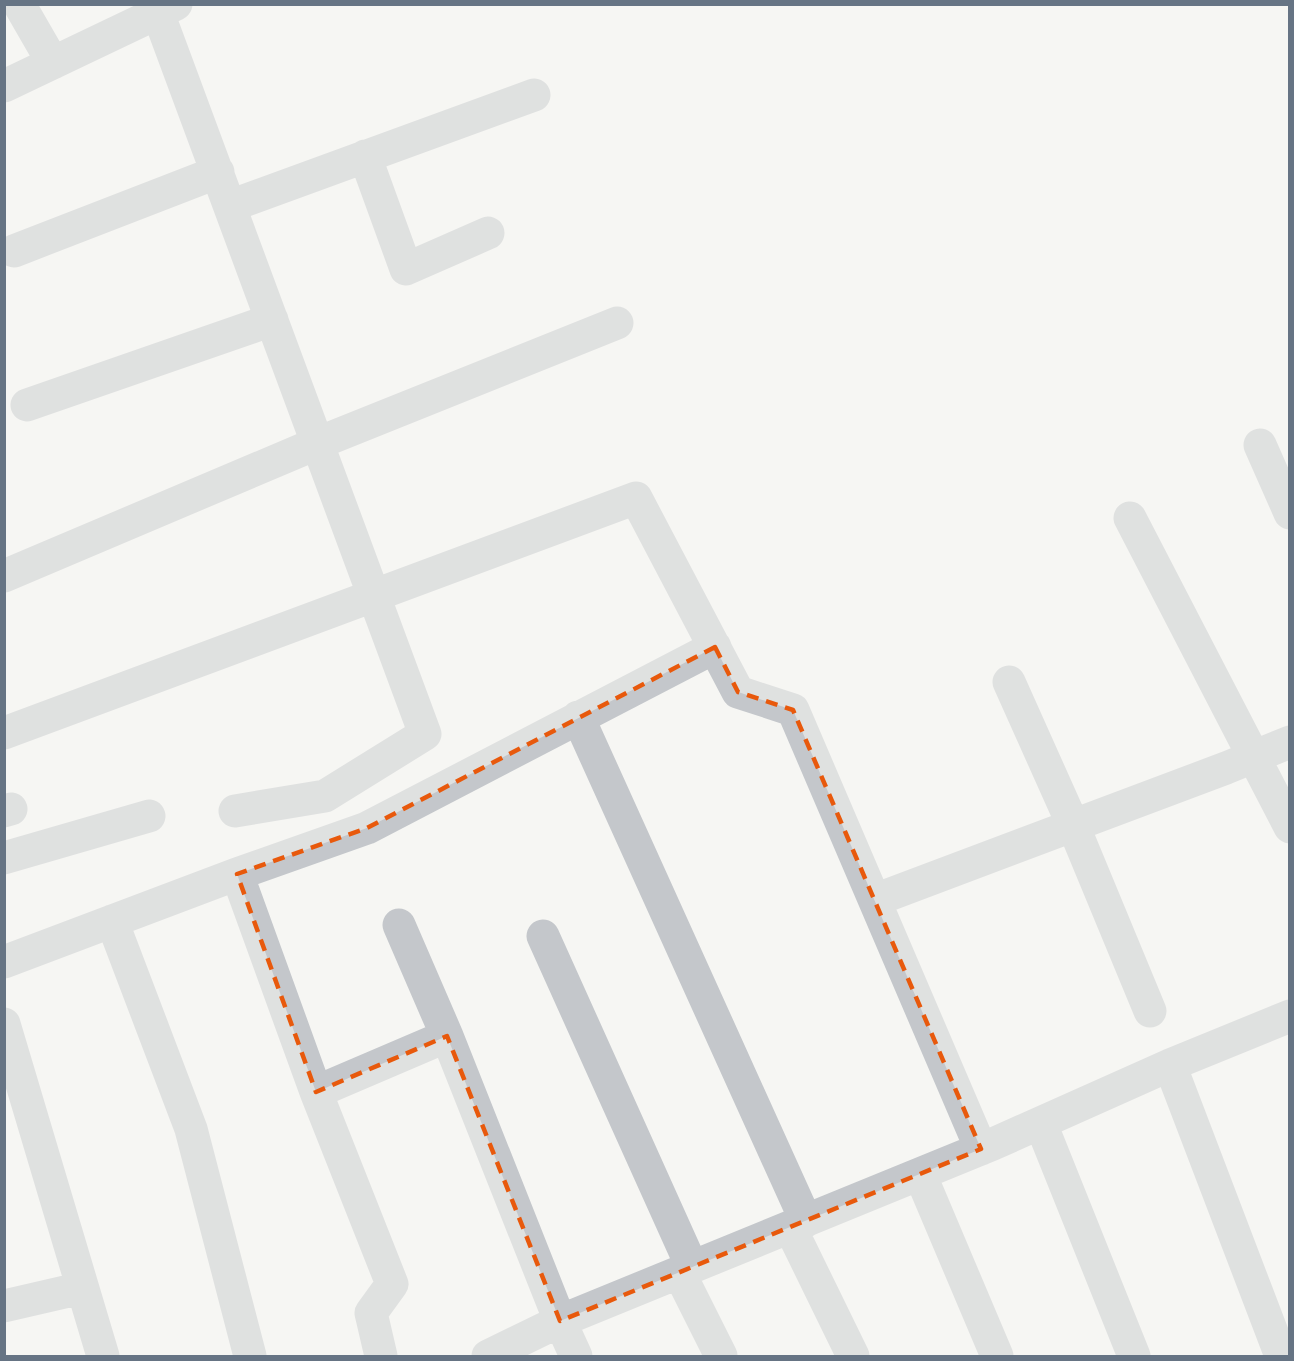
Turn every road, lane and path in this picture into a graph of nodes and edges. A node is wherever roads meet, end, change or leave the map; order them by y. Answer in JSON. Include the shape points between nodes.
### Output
{"nodes":[{"id":1,"x":18,"y":4,"type":"edge"},
{"id":2,"x":167,"y":9,"type":"edge"},
{"id":3,"x":53,"y":63,"type":"junction"},
{"id":4,"x":4,"y":86,"type":"edge"},
{"id":5,"x":534,"y":95,"type":"dead end"},
{"id":6,"x":365,"y":156,"type":"junction"},
{"id":7,"x":218,"y":172,"type":"junction"},
{"id":8,"x":230,"y":206,"type":"junction"},
{"id":9,"x":488,"y":233,"type":"dead end"},
{"id":10,"x":14,"y":250,"type":"dead end"},
{"id":11,"x":272,"y":320,"type":"junction"},
{"id":12,"x":616,"y":323,"type":"dead end"},
{"id":13,"x":27,"y":405,"type":"dead end"},
{"id":14,"x":318,"y":443,"type":"junction"},
{"id":15,"x":1260,"y":445,"type":"dead end"},
{"id":16,"x":1290,"y":513,"type":"edge"},
{"id":17,"x":1130,"y":518,"type":"dead end"},
{"id":18,"x":4,"y":576,"type":"edge"},
{"id":19,"x":374,"y":596,"type":"junction"},
{"id":20,"x":715,"y":647,"type":"junction"},
{"id":21,"x":1009,"y":682,"type":"dead end"},
{"id":22,"x":578,"y":717,"type":"junction"},
{"id":23,"x":4,"y":733,"type":"edge"},
{"id":24,"x":1290,"y":742,"type":"edge"},
{"id":25,"x":1253,"y":757,"type":"junction"},
{"id":26,"x":235,"y":811,"type":"dead end"},
{"id":27,"x":149,"y":816,"type":"dead end"},
{"id":28,"x":1073,"y":825,"type":"junction"},
{"id":29,"x":1290,"y":827,"type":"edge"},
{"id":30,"x":4,"y":858,"type":"edge"},
{"id":31,"x":237,"y":874,"type":"junction"},
{"id":32,"x":875,"y":900,"type":"junction"},
{"id":33,"x":112,"y":921,"type":"junction"},
{"id":34,"x":399,"y":925,"type":"dead end"},
{"id":35,"x":543,"y":936,"type":"dead end"},
{"id":36,"x":4,"y":962,"type":"edge"},
{"id":37,"x":1150,"y":1011,"type":"dead end"},
{"id":38,"x":1290,"y":1016,"type":"edge"},
{"id":39,"x":447,"y":1036,"type":"junction"},
{"id":40,"x":7,"y":1041,"type":"edge"},
{"id":41,"x":1170,"y":1065,"type":"junction"},
{"id":42,"x":316,"y":1092,"type":"junction"},
{"id":43,"x":1041,"y":1124,"type":"junction"},
{"id":44,"x":981,"y":1149,"type":"junction"},
{"id":45,"x":920,"y":1174,"type":"junction"},
{"id":46,"x":798,"y":1224,"type":"junction"},
{"id":47,"x":686,"y":1270,"type":"junction"},
{"id":48,"x":82,"y":1288,"type":"junction"},
{"id":49,"x":4,"y":1306,"type":"edge"},
{"id":50,"x":560,"y":1321,"type":"junction"},
{"id":51,"x":103,"y":1356,"type":"edge"},
{"id":52,"x":250,"y":1356,"type":"edge"},
{"id":53,"x":381,"y":1356,"type":"edge"},
{"id":54,"x":488,"y":1356,"type":"edge"},
{"id":55,"x":576,"y":1356,"type":"edge"},
{"id":56,"x":721,"y":1356,"type":"edge"},
{"id":57,"x":853,"y":1356,"type":"edge"},
{"id":58,"x":997,"y":1356,"type":"edge"},
{"id":59,"x":1134,"y":1356,"type":"edge"},
{"id":60,"x":1281,"y":1356,"type":"edge"}],
"edges":[{"from":1,"to":3,"type":"street"},
{"from":2,"to":3,"type":"street"},
{"from":2,"to":7,"type":"street"},
{"from":3,"to":4,"type":"street"},
{"from":5,"to":6,"type":"street"},
{"from":6,"to":8,"type":"street"},
{"from":6,"to":9,"type":"street","via":[[406,269]]},
{"from":7,"to":8,"type":"street"},
{"from":7,"to":10,"type":"street"},
{"from":8,"to":11,"type":"street"},
{"from":11,"to":13,"type":"street"},
{"from":11,"to":14,"type":"street"},
{"from":12,"to":14,"type":"street"},
{"from":14,"to":18,"type":"street"},
{"from":14,"to":19,"type":"street"},
{"from":15,"to":16,"type":"street"},
{"from":17,"to":25,"type":"street"},
{"from":19,"to":20,"type":"street","via":[[636,498]]},
{"from":19,"to":23,"type":"street"},
{"from":19,"to":26,"type":"street","via":[[424,734],[325,796]]},
{"from":20,"to":22,"type":"street"},
{"from":20,"to":32,"type":"street","via":[[738,692],[793,710]]},
{"from":21,"to":28,"type":"street"},
{"from":22,"to":31,"type":"street","via":[[367,828]]},
{"from":22,"to":46,"type":"street"},
{"from":24,"to":25,"type":"street"},
{"from":25,"to":28,"type":"street"},
{"from":25,"to":29,"type":"street"},
{"from":27,"to":30,"type":"street"},
{"from":28,"to":32,"type":"street"},
{"from":28,"to":37,"type":"street"},
{"from":31,"to":33,"type":"street"},
{"from":31,"to":42,"type":"street"},
{"from":32,"to":44,"type":"street"},
{"from":33,"to":36,"type":"street"},
{"from":33,"to":52,"type":"street","via":[[191,1129]]},
{"from":34,"to":39,"type":"street"},
{"from":35,"to":47,"type":"street"},
{"from":38,"to":41,"type":"street"},
{"from":39,"to":42,"type":"street"},
{"from":39,"to":50,"type":"street"},
{"from":40,"to":48,"type":"street"},
{"from":41,"to":43,"type":"street"},
{"from":41,"to":60,"type":"street"},
{"from":42,"to":53,"type":"street","via":[[392,1284],[371,1313]]},
{"from":43,"to":44,"type":"street"},
{"from":43,"to":59,"type":"street"},
{"from":44,"to":45,"type":"street"},
{"from":45,"to":46,"type":"street"},
{"from":45,"to":58,"type":"street"},
{"from":46,"to":47,"type":"street"},
{"from":46,"to":57,"type":"street"},
{"from":47,"to":50,"type":"street"},
{"from":47,"to":56,"type":"street"},
{"from":48,"to":49,"type":"street"},
{"from":48,"to":51,"type":"street"},
{"from":50,"to":54,"type":"street"},
{"from":50,"to":55,"type":"street"}]}
